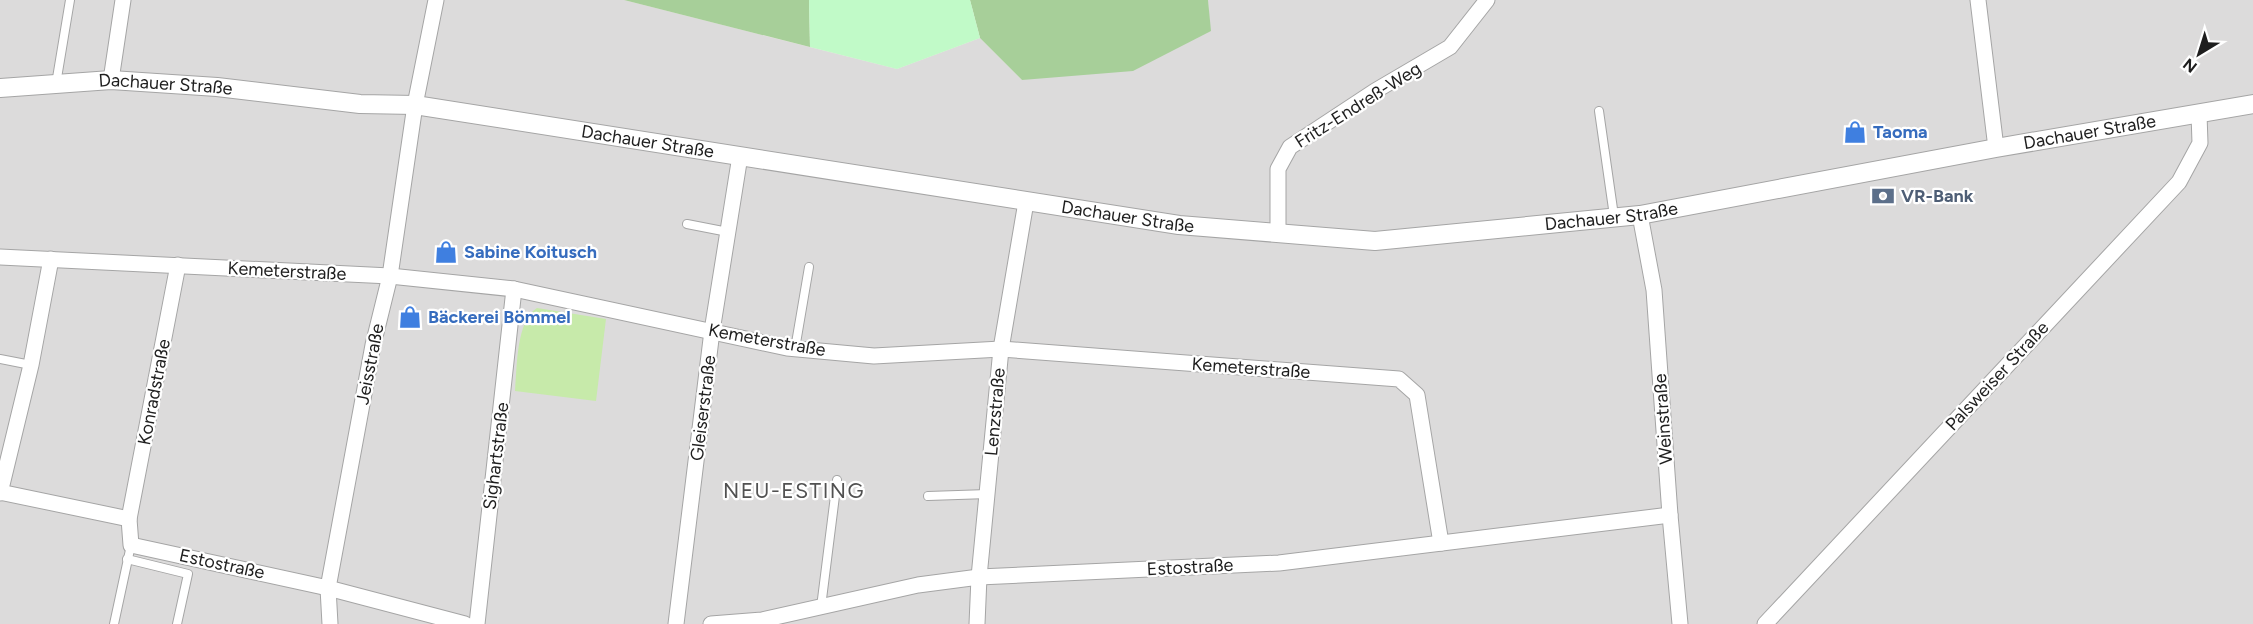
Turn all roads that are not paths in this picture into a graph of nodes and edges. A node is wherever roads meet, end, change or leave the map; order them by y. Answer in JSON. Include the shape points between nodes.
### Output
{"nodes":[{"id":1,"x":70,"y":0,"type":"edge"},
{"id":2,"x":123,"y":0,"type":"edge"},
{"id":3,"x":436,"y":0,"type":"edge"},
{"id":4,"x":1487,"y":0,"type":"edge"},
{"id":5,"x":1978,"y":0,"type":"edge"},
{"id":6,"x":111,"y":80,"type":"junction"},
{"id":7,"x":56,"y":84,"type":"junction"},
{"id":8,"x":0,"y":88,"type":"edge"},
{"id":9,"x":2253,"y":104,"type":"edge"},
{"id":10,"x":415,"y":105,"type":"junction"},
{"id":11,"x":1599,"y":111,"type":"dead end"},
{"id":12,"x":2199,"y":114,"type":"junction"},
{"id":13,"x":1996,"y":148,"type":"junction"},
{"id":14,"x":740,"y":156,"type":"junction"},
{"id":15,"x":1026,"y":202,"type":"junction"},
{"id":16,"x":1640,"y":215,"type":"junction"},
{"id":17,"x":1614,"y":217,"type":"junction"},
{"id":18,"x":687,"y":224,"type":"dead end"},
{"id":19,"x":728,"y":232,"type":"junction"},
{"id":20,"x":1278,"y":233,"type":"junction"},
{"id":21,"x":0,"y":257,"type":"edge"},
{"id":22,"x":51,"y":260,"type":"junction"},
{"id":23,"x":178,"y":265,"type":"junction"},
{"id":24,"x":809,"y":267,"type":"dead end"},
{"id":25,"x":390,"y":276,"type":"junction"},
{"id":26,"x":514,"y":289,"type":"junction"},
{"id":27,"x":712,"y":331,"type":"junction"},
{"id":28,"x":795,"y":349,"type":"junction"},
{"id":29,"x":1001,"y":349,"type":"junction"},
{"id":30,"x":0,"y":359,"type":"edge"},
{"id":31,"x":31,"y":365,"type":"junction"},
{"id":32,"x":837,"y":480,"type":"dead end"},
{"id":33,"x":0,"y":492,"type":"edge"},
{"id":34,"x":988,"y":494,"type":"junction"},
{"id":35,"x":928,"y":496,"type":"dead end"},
{"id":36,"x":1670,"y":515,"type":"junction"},
{"id":37,"x":129,"y":519,"type":"junction"},
{"id":38,"x":1442,"y":543,"type":"junction"},
{"id":39,"x":129,"y":552,"type":"junction"},
{"id":40,"x":979,"y":577,"type":"junction"},
{"id":41,"x":328,"y":588,"type":"junction"},
{"id":42,"x":820,"y":607,"type":"junction"},
{"id":43,"x":419,"y":618,"type":"edge"},
{"id":44,"x":114,"y":624,"type":"edge"},
{"id":45,"x":177,"y":624,"type":"edge"},
{"id":46,"x":330,"y":624,"type":"edge"},
{"id":47,"x":465,"y":624,"type":"edge"},
{"id":48,"x":477,"y":624,"type":"edge"},
{"id":49,"x":676,"y":624,"type":"edge"},
{"id":50,"x":711,"y":624,"type":"edge"},
{"id":51,"x":977,"y":624,"type":"edge"},
{"id":52,"x":1680,"y":624,"type":"edge"},
{"id":53,"x":1765,"y":624,"type":"edge"}],
"edges":[{"from":1,"to":7,"type":"lane"},
{"from":2,"to":6,"type":"street"},
{"from":3,"to":10,"type":"street","name":"Jeisstraße"},
{"from":4,"to":20,"type":"street","name":"Fritz-Endreß-Weg","via":[[1450,47],[1290,147],[1278,169]]},
{"from":5,"to":13,"type":"street"},
{"from":6,"to":7,"type":"street","name":"Dachauer Straße"},
{"from":6,"to":10,"type":"street","name":"Dachauer Straße","via":[[217,87],[360,104]]},
{"from":7,"to":8,"type":"street","name":"Dachauer Straße"},
{"from":9,"to":12,"type":"street","name":"Dachauer Straße"},
{"from":10,"to":14,"type":"street","name":"Dachauer Straße"},
{"from":10,"to":25,"type":"street","name":"Jeisstraße"},
{"from":11,"to":17,"type":"lane"},
{"from":12,"to":13,"type":"street","name":"Dachauer Straße"},
{"from":12,"to":53,"type":"street","name":"Palsweiser Straße","via":[[2200,143],[2179,182]]},
{"from":13,"to":16,"type":"street","name":"Dachauer Straße"},
{"from":14,"to":15,"type":"street","name":"Dachauer Straße"},
{"from":14,"to":19,"type":"street","name":"Gleiserstraße"},
{"from":15,"to":20,"type":"street","name":"Dachauer Straße","via":[[1179,225]]},
{"from":15,"to":29,"type":"street","name":"Lenzstraße"},
{"from":16,"to":17,"type":"street","name":"Dachauer Straße"},
{"from":16,"to":36,"type":"street","name":"Weinstraße","via":[[1654,290]]},
{"from":17,"to":20,"type":"street","name":"Dachauer Straße","via":[[1375,241]]},
{"from":18,"to":19,"type":"lane"},
{"from":19,"to":27,"type":"street","name":"Gleiserstraße"},
{"from":21,"to":22,"type":"street","name":"Kemeterstraße"},
{"from":22,"to":23,"type":"street","name":"Kemeterstraße"},
{"from":22,"to":31,"type":"street"},
{"from":23,"to":25,"type":"street","name":"Kemeterstraße"},
{"from":23,"to":37,"type":"street","name":"Konradstraße"},
{"from":24,"to":28,"type":"lane"},
{"from":25,"to":26,"type":"street","name":"Kemeterstraße"},
{"from":25,"to":41,"type":"street","name":"Jeisstraße","via":[[373,345]]},
{"from":26,"to":27,"type":"street","name":"Kemeterstraße"},
{"from":26,"to":48,"type":"street","name":"Sighartstraße"},
{"from":27,"to":28,"type":"street","name":"Kemeterstraße"},
{"from":27,"to":49,"type":"street","name":"Gleiserstraße"},
{"from":28,"to":29,"type":"street","name":"Kemeterstraße","via":[[874,356]]},
{"from":29,"to":34,"type":"street","name":"Lenzstraße"},
{"from":29,"to":38,"type":"street","name":"Kemeterstraße","via":[[1399,379],[1417,395]]},
{"from":30,"to":31,"type":"lane"},
{"from":31,"to":33,"type":"street"},
{"from":32,"to":42,"type":"lane"},
{"from":33,"to":37,"type":"street"},
{"from":34,"to":35,"type":"lane"},
{"from":34,"to":40,"type":"street","name":"Lenzstraße"},
{"from":36,"to":38,"type":"street","name":"Estostraße"},
{"from":36,"to":52,"type":"street","name":"Weinstraße"},
{"from":37,"to":39,"type":"street"},
{"from":38,"to":40,"type":"street","name":"Estostraße","via":[[1279,563]]},
{"from":39,"to":41,"type":"street","name":"Estostraße"},
{"from":39,"to":44,"type":"lane"},
{"from":39,"to":45,"type":"lane","via":[[188,574]]},
{"from":40,"to":42,"type":"street","name":"Estostraße","via":[[918,585]]},
{"from":40,"to":51,"type":"street","name":"Lenzstraße"},
{"from":41,"to":43,"type":"street","name":"Estostraße"},
{"from":41,"to":46,"type":"street","name":"Jeisstraße"},
{"from":42,"to":50,"type":"street","name":"Estostraße","via":[[762,620]]},
{"from":43,"to":47,"type":"street","name":"Estostraße"}]}
